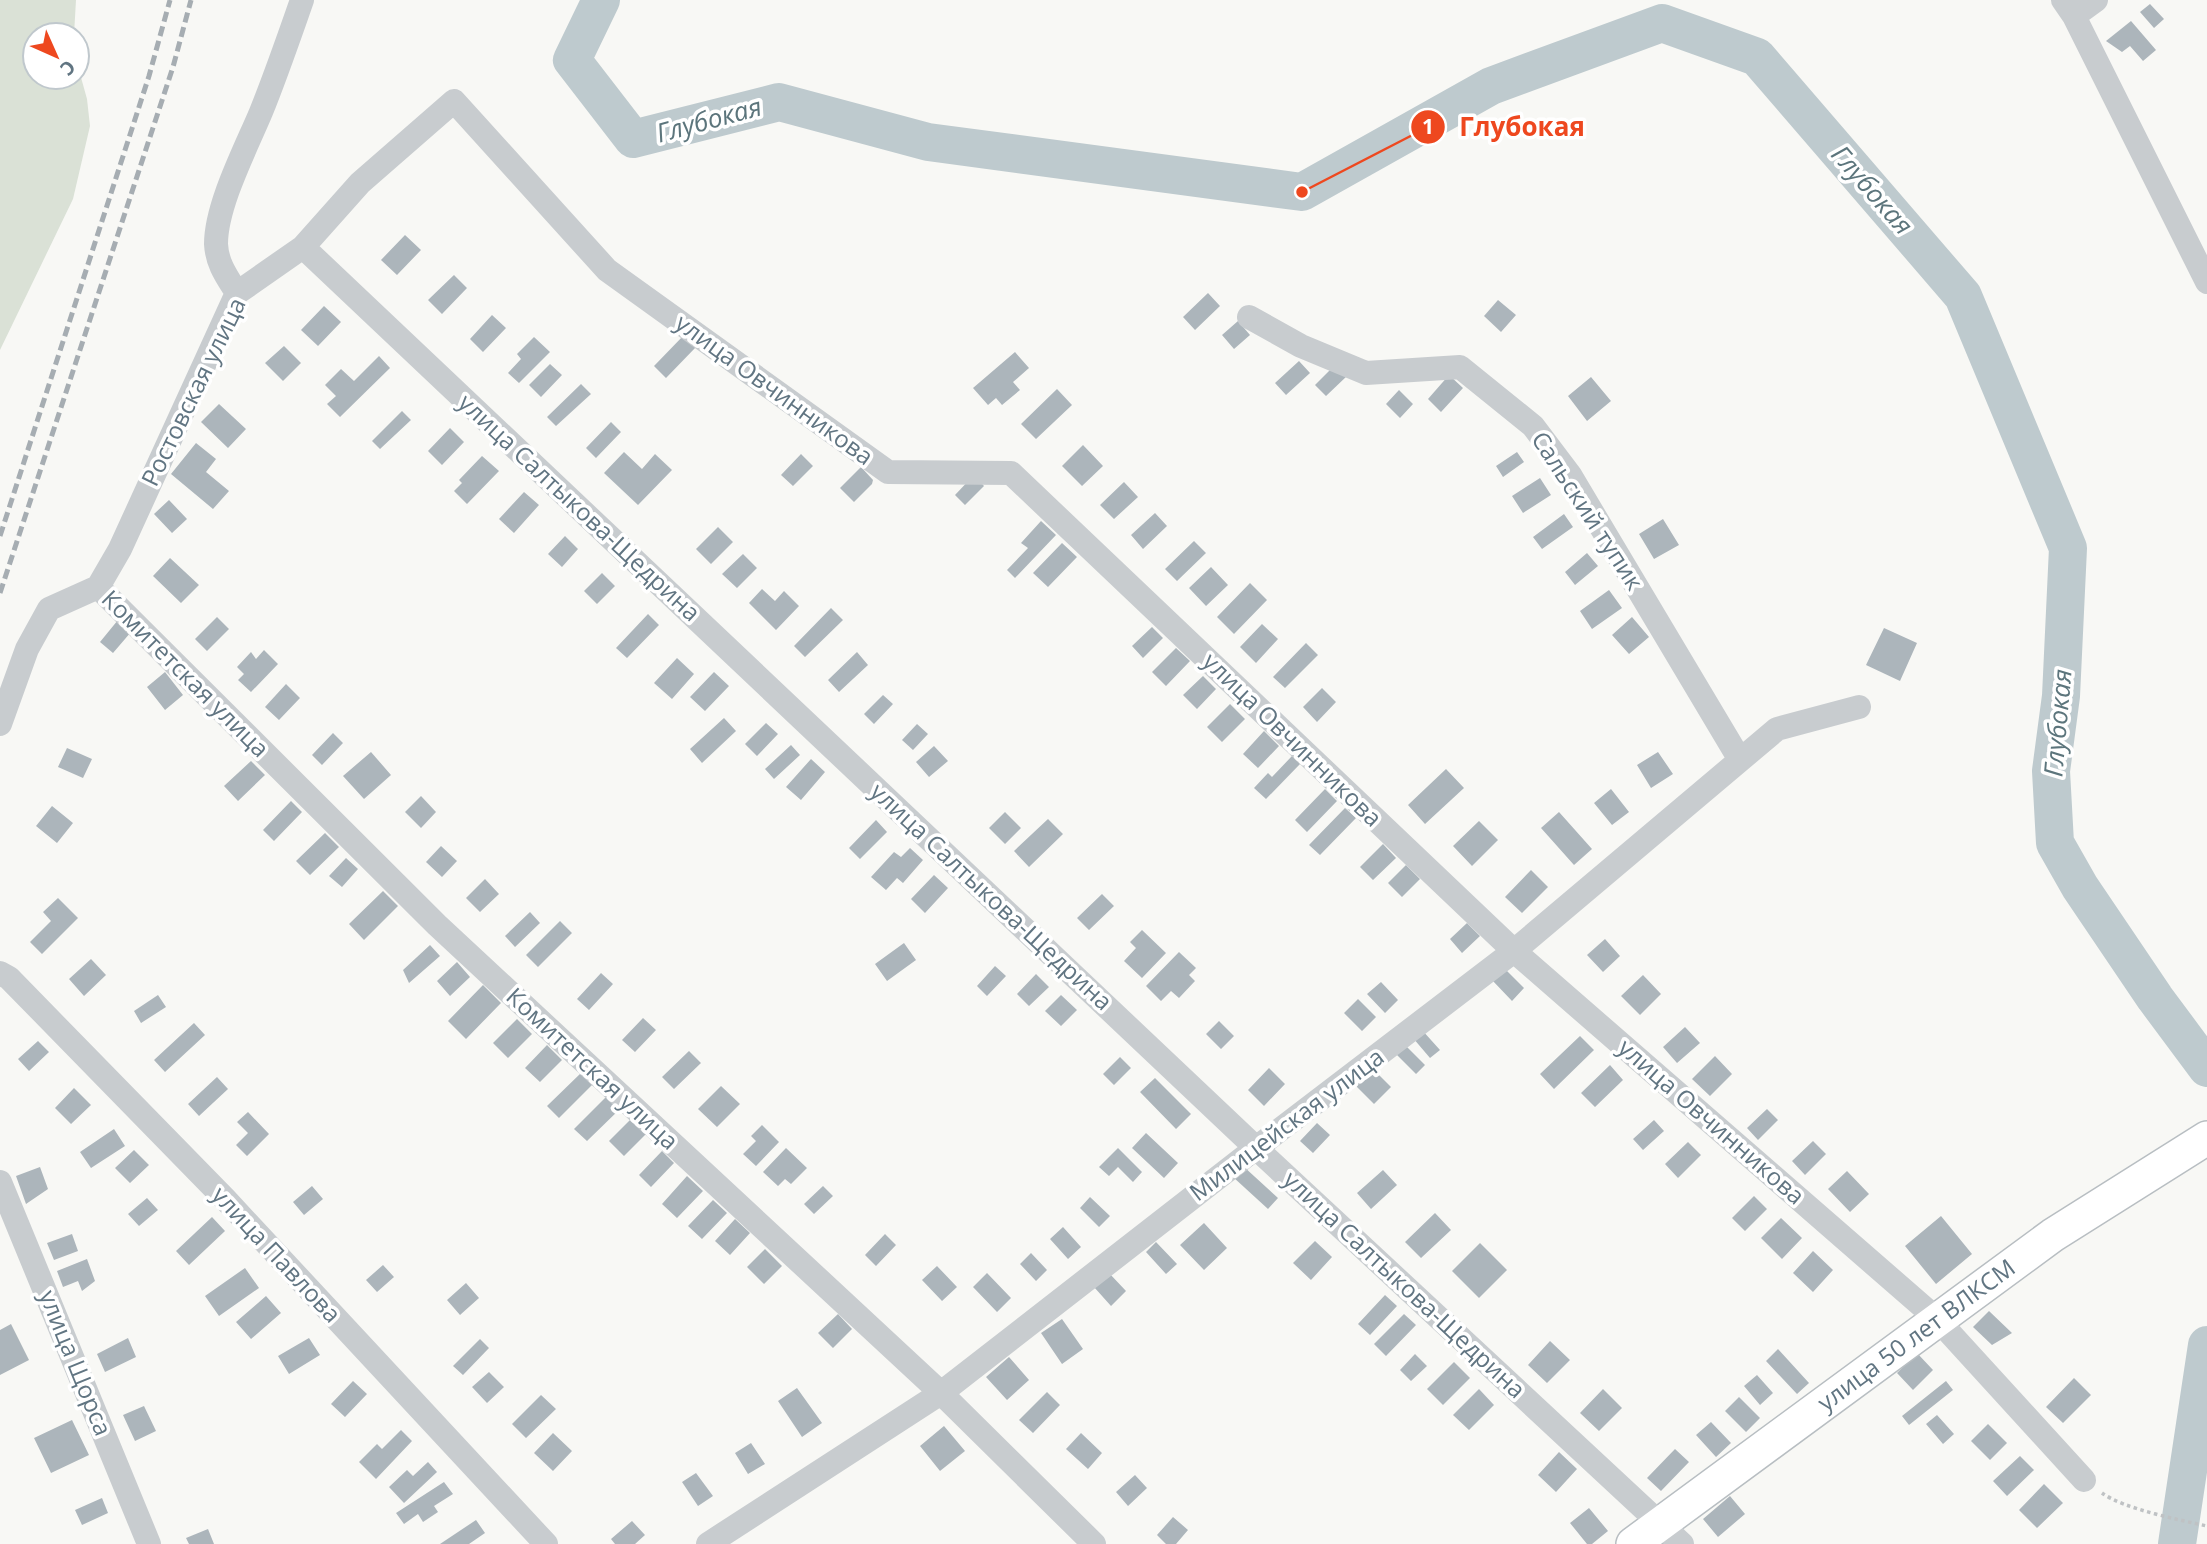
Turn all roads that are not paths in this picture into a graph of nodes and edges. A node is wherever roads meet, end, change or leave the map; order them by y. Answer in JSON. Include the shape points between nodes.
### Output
{"nodes":[{"id":1,"x":302,"y":0,"type":"edge"},
{"id":2,"x":2096,"y":0,"type":"edge"},
{"id":3,"x":2068,"y":8,"type":"edge"},
{"id":4,"x":454,"y":101,"type":"joint"},
{"id":5,"x":303,"y":247,"type":"junction"},
{"id":6,"x":2207,"y":282,"type":"edge"},
{"id":7,"x":237,"y":293,"type":"junction"},
{"id":8,"x":1249,"y":317,"type":"dead end"},
{"id":9,"x":97,"y":587,"type":"junction"},
{"id":10,"x":1859,"y":707,"type":"dead end"},
{"id":11,"x":0,"y":724,"type":"edge"},
{"id":12,"x":1740,"y":760,"type":"junction"},
{"id":13,"x":1514,"y":951,"type":"junction"},
{"id":14,"x":0,"y":973,"type":"edge"},
{"id":15,"x":2207,"y":1138,"type":"edge"},
{"id":16,"x":1256,"y":1147,"type":"junction"},
{"id":17,"x":0,"y":1182,"type":"edge"},
{"id":18,"x":1937,"y":1320,"type":"junction"},
{"id":19,"x":940,"y":1393,"type":"junction"},
{"id":20,"x":2084,"y":1479,"type":"road end"},
{"id":21,"x":1671,"y":1534,"type":"edge"},
{"id":22,"x":149,"y":1544,"type":"edge"},
{"id":23,"x":546,"y":1544,"type":"edge"},
{"id":24,"x":708,"y":1544,"type":"edge"},
{"id":25,"x":1094,"y":1544,"type":"edge"},
{"id":26,"x":1633,"y":1544,"type":"edge"}],
"edges":[{"from":1,"to":7,"type":"street","via":[[225,202],[216,241],[224,273]]},
{"from":2,"to":3,"type":"street"},
{"from":3,"to":6,"type":"street"},
{"from":4,"to":5,"type":"street","name":"Ростовская улица","via":[[360,183]]},
{"from":4,"to":13,"type":"street","name":"улица Овчинникова","via":[[607,270],[888,472],[1011,473]]},
{"from":5,"to":7,"type":"street","name":"Ростовская улица"},
{"from":5,"to":16,"type":"street","name":"улица Салтыкова-Щедрина"},
{"from":7,"to":9,"type":"street","name":"Ростовская улица","via":[[120,549]]},
{"from":8,"to":12,"type":"street","name":"Сальский тупик","via":[[1301,346],[1366,373],[1460,367],[1533,426],[1570,475]]},
{"from":9,"to":11,"type":"street","via":[[49,609],[27,649]]},
{"from":9,"to":19,"type":"street","name":"Комитетская улица","via":[[437,925]]},
{"from":10,"to":12,"type":"street","name":"Милицейская улица","via":[[1777,729]]},
{"from":12,"to":13,"type":"street","name":"Милицейская улица"},
{"from":13,"to":16,"type":"street","name":"Милицейская улица"},
{"from":13,"to":18,"type":"street","name":"улица Овчинникова"},
{"from":14,"to":23,"type":"street","name":"улица Павлова","via":[[226,1200]]},
{"from":15,"to":18,"type":"main road","name":"улица 50 лет ВЛКСМ","via":[[2053,1235]]},
{"from":16,"to":19,"type":"street","name":"Милицейская улица"},
{"from":16,"to":21,"type":"street","name":"улица Салтыкова-Щедрина"},
{"from":17,"to":22,"type":"street","name":"улица Щорса"},
{"from":18,"to":20,"type":"street","name":"улица Овчинникова"},
{"from":18,"to":21,"type":"main road","name":"улица 50 лет ВЛКСМ"},
{"from":19,"to":24,"type":"street","name":"Милицейская улица"},
{"from":19,"to":25,"type":"street","name":"Комитетская улица"},
{"from":21,"to":26,"type":"main road","name":"улица 50 лет ВЛКСМ"}]}
